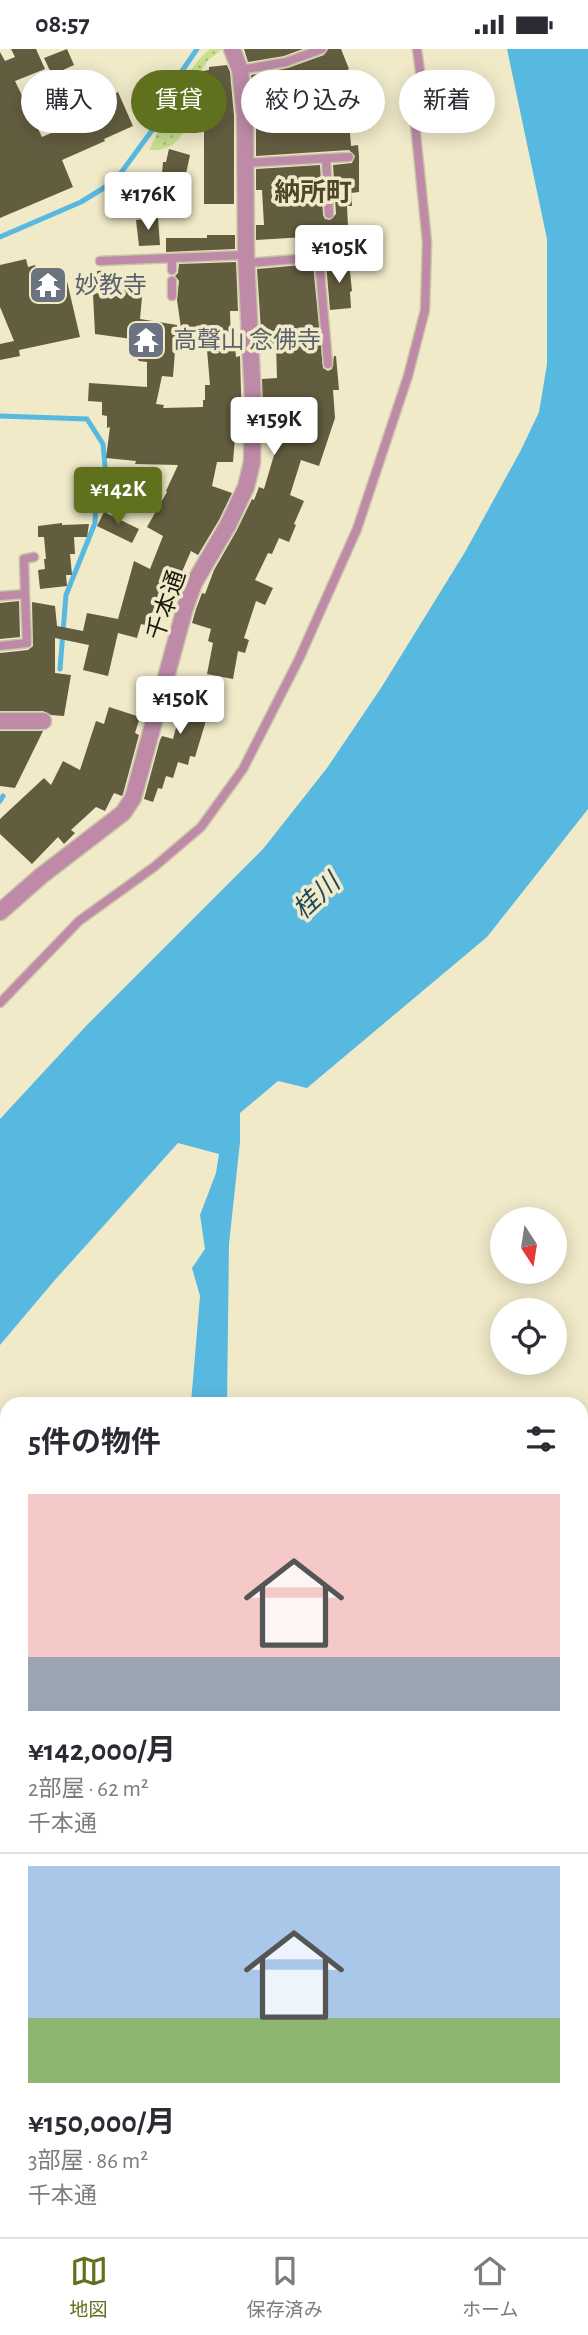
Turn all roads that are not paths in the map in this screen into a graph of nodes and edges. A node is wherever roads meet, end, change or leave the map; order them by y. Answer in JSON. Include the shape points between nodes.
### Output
{"nodes":[{"id":1,"x":232,"y":49,"type":"edge"},
{"id":2,"x":322,"y":49,"type":"edge"},
{"id":3,"x":417,"y":49,"type":"edge"},
{"id":4,"x":240,"y":70,"type":"junction"},
{"id":5,"x":349,"y":157,"type":"dead end"},
{"id":6,"x":326,"y":158,"type":"junction"},
{"id":7,"x":245,"y":163,"type":"junction"},
{"id":8,"x":329,"y":214,"type":"dead end"},
{"id":9,"x":349,"y":255,"type":"dead end"},
{"id":10,"x":172,"y":258,"type":"junction"},
{"id":11,"x":247,"y":259,"type":"junction"},
{"id":12,"x":319,"y":259,"type":"junction"},
{"id":13,"x":100,"y":261,"type":"dead end"},
{"id":14,"x":172,"y":270,"type":"dead end"},
{"id":15,"x":172,"y":281,"type":"dead end"},
{"id":16,"x":172,"y":296,"type":"dead end"},
{"id":17,"x":328,"y":364,"type":"dead end"},
{"id":18,"x":34,"y":557,"type":"dead end"},
{"id":19,"x":25,"y":594,"type":"junction"},
{"id":20,"x":0,"y":596,"type":"edge"},
{"id":21,"x":0,"y":646,"type":"edge"},
{"id":22,"x":0,"y":721,"type":"edge"},
{"id":23,"x":43,"y":721,"type":"dead end"},
{"id":24,"x":0,"y":912,"type":"edge"},
{"id":25,"x":0,"y":1003,"type":"edge"}],
"edges":[{"from":1,"to":4,"type":"street","name":"千本通"},
{"from":2,"to":4,"type":"lane","via":[[286,62]]},
{"from":3,"to":25,"type":"lane","via":[[421,79],[415,124],[427,242],[425,310],[357,529],[249,757],[201,827],[79,921]]},
{"from":4,"to":7,"type":"street","name":"千本通"},
{"from":5,"to":6,"type":"lane"},
{"from":6,"to":7,"type":"lane"},
{"from":6,"to":8,"type":"lane"},
{"from":7,"to":11,"type":"street","name":"千本通"},
{"from":9,"to":12,"type":"lane"},
{"from":10,"to":11,"type":"lane"},
{"from":10,"to":13,"type":"lane"},
{"from":10,"to":14,"type":"lane"},
{"from":11,"to":12,"type":"lane"},
{"from":11,"to":24,"type":"street","name":"千本通","via":[[252,462],[246,487],[189,595],[133,798],[123,813]]},
{"from":12,"to":17,"type":"lane"},
{"from":15,"to":16,"type":"lane"},
{"from":18,"to":19,"type":"lane","via":[[24,559]]},
{"from":19,"to":20,"type":"lane"},
{"from":19,"to":21,"type":"lane","via":[[27,643]]},
{"from":22,"to":23,"type":"street"}]}
